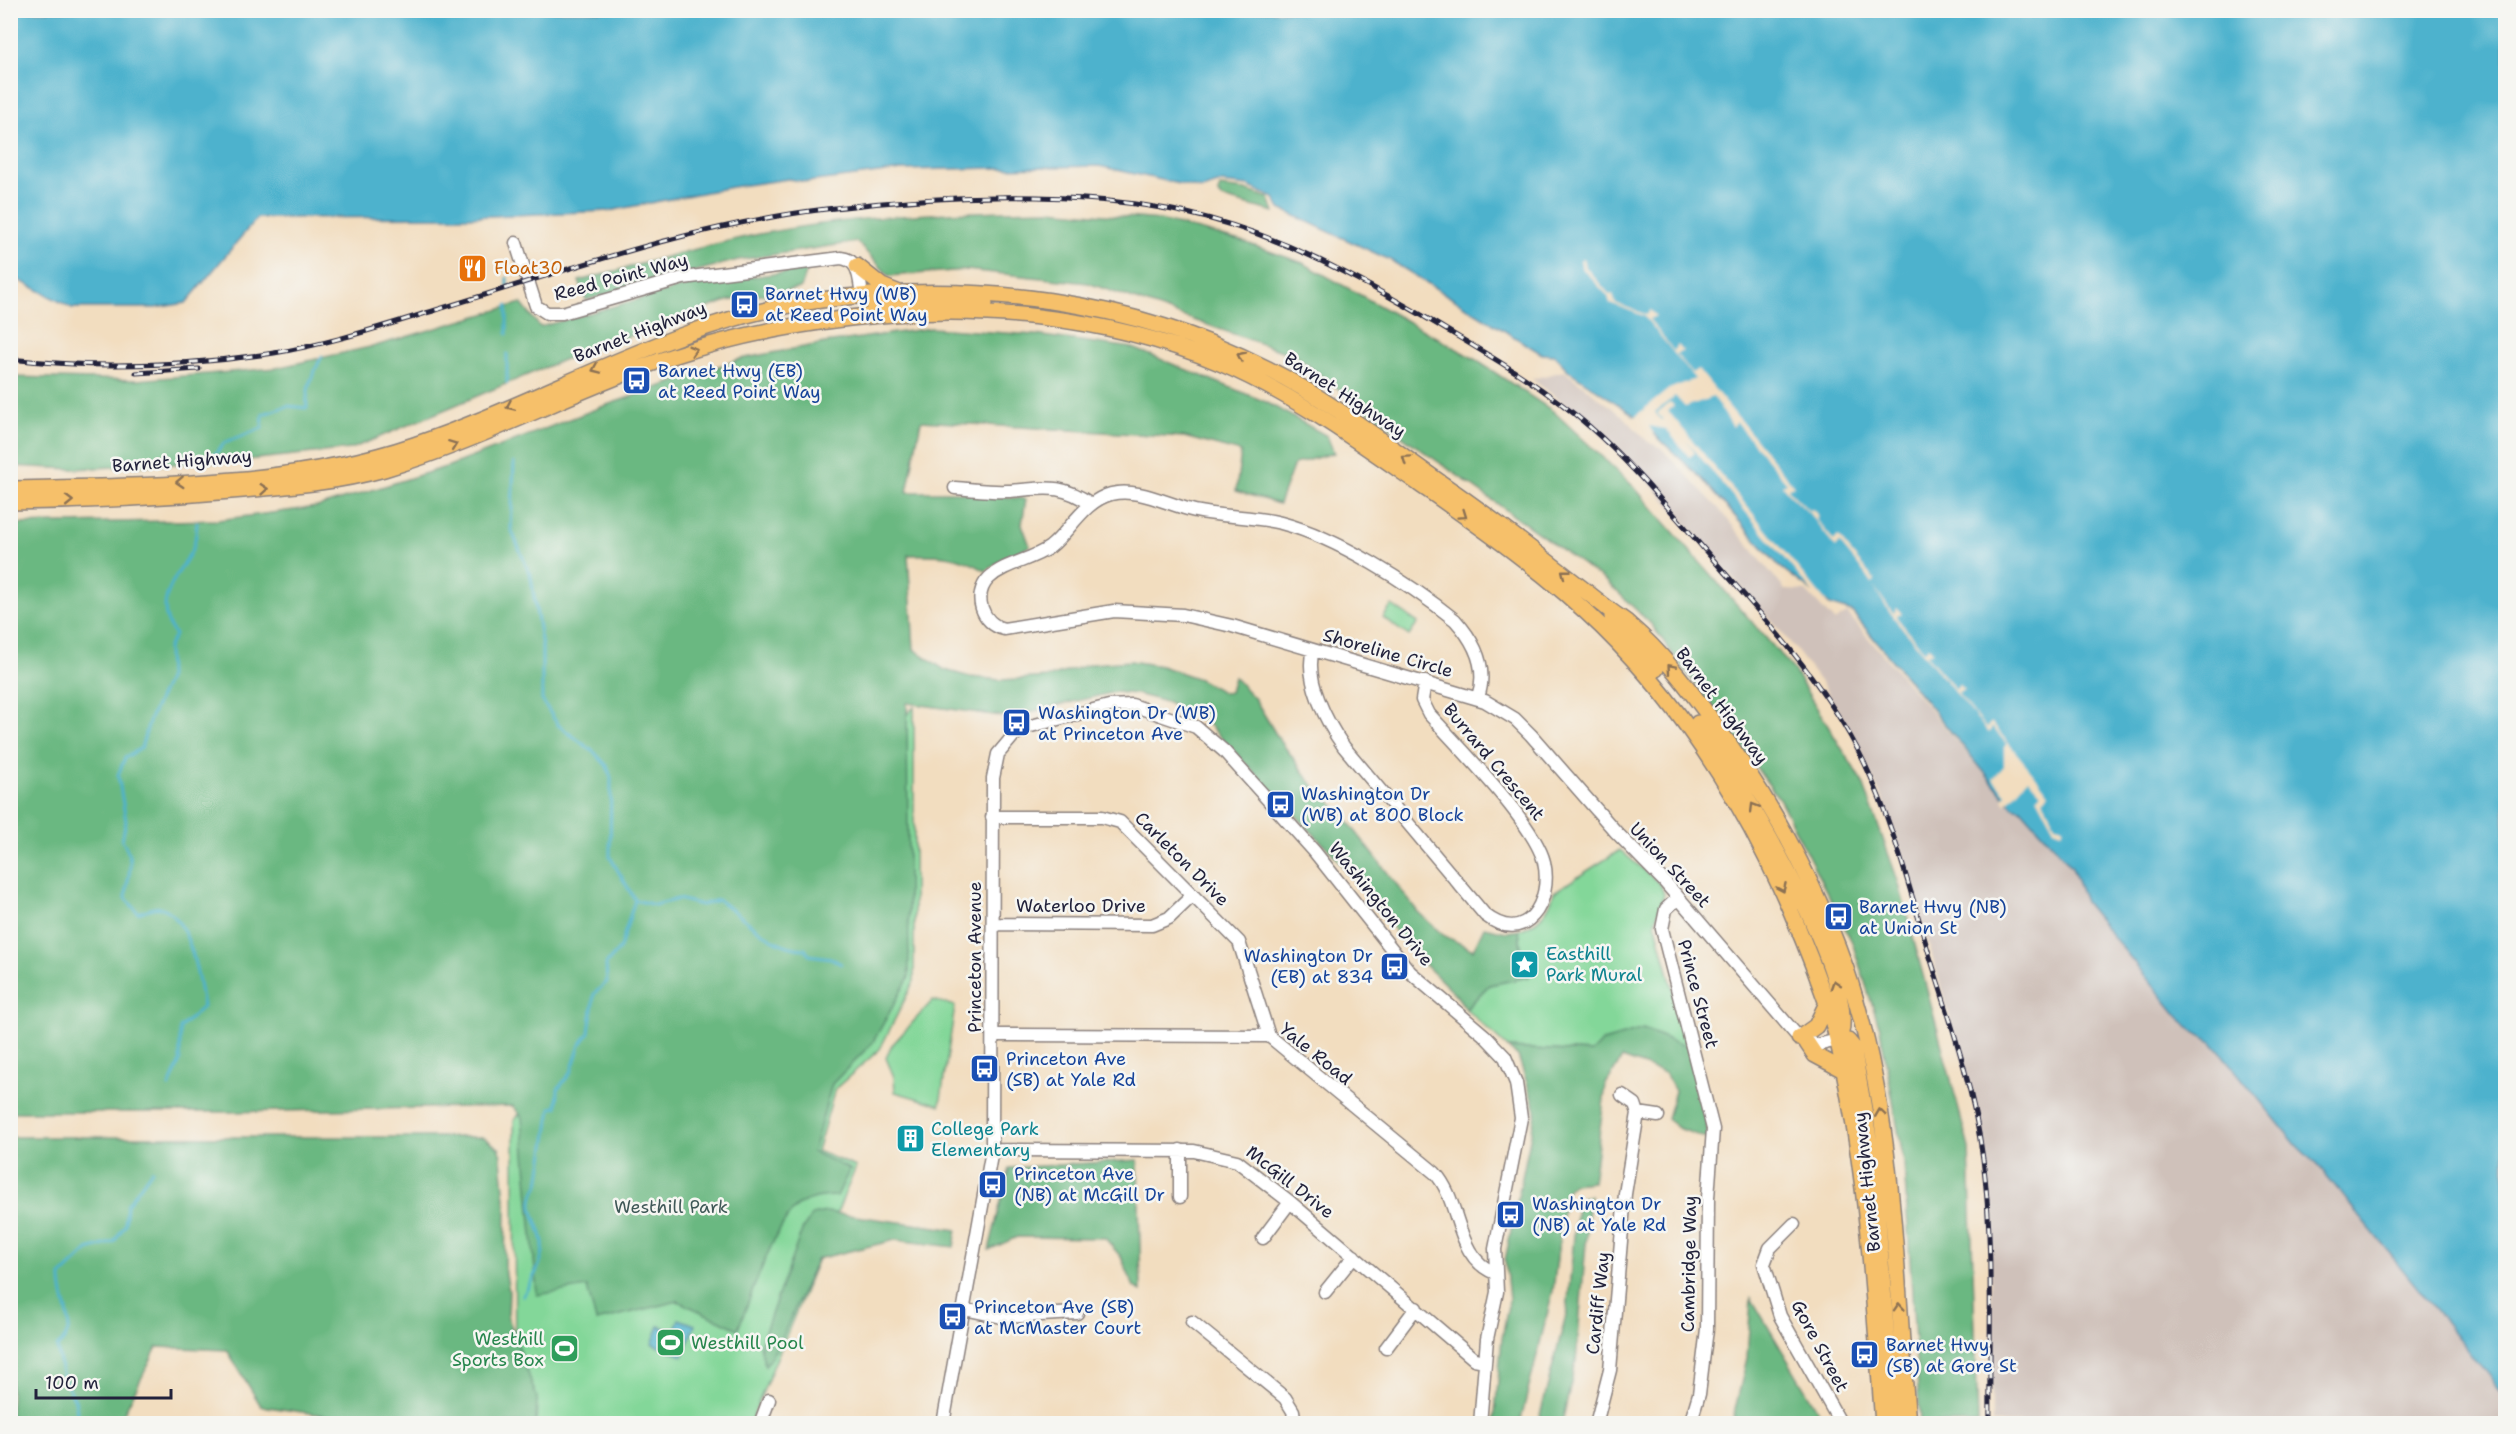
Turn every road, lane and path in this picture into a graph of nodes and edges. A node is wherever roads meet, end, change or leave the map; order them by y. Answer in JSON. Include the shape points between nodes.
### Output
{"nodes":[{"id":1,"x":516,"y":243,"type":"dead end"},
{"id":2,"x":857,"y":266,"type":"junction"},
{"id":3,"x":897,"y":292,"type":"junction"},
{"id":4,"x":862,"y":295,"type":"junction"},
{"id":5,"x":1054,"y":320,"type":"junction"},
{"id":6,"x":745,"y":335,"type":"junction"},
{"id":7,"x":955,"y":488,"type":"dead end"},
{"id":8,"x":10,"y":489,"type":"edge"},
{"id":9,"x":10,"y":502,"type":"edge"},
{"id":10,"x":1091,"y":504,"type":"junction"},
{"id":11,"x":1610,"y":610,"type":"junction"},
{"id":12,"x":1313,"y":650,"type":"junction"},
{"id":13,"x":1425,"y":682,"type":"junction"},
{"id":14,"x":1478,"y":697,"type":"junction"},
{"id":15,"x":1006,"y":742,"type":"joint"},
{"id":16,"x":992,"y":817,"type":"junction"},
{"id":17,"x":1193,"y":895,"type":"junction"},
{"id":18,"x":1678,"y":898,"type":"junction"},
{"id":19,"x":993,"y":924,"type":"junction"},
{"id":20,"x":1827,"y":1003,"type":"junction"},
{"id":21,"x":993,"y":1035,"type":"junction"},
{"id":22,"x":1269,"y":1036,"type":"junction"},
{"id":23,"x":1803,"y":1040,"type":"junction"},
{"id":24,"x":1838,"y":1040,"type":"junction"},
{"id":25,"x":1845,"y":1071,"type":"junction"},
{"id":26,"x":1622,"y":1095,"type":"dead end"},
{"id":27,"x":1708,"y":1104,"type":"joint"},
{"id":28,"x":1638,"y":1113,"type":"junction"},
{"id":29,"x":1658,"y":1116,"type":"dead end"},
{"id":30,"x":992,"y":1150,"type":"junction"},
{"id":31,"x":1180,"y":1150,"type":"junction"},
{"id":32,"x":1180,"y":1197,"type":"dead end"},
{"id":33,"x":1290,"y":1202,"type":"junction"},
{"id":34,"x":1794,"y":1224,"type":"dead end"},
{"id":35,"x":1263,"y":1238,"type":"dead end"},
{"id":36,"x":1354,"y":1256,"type":"junction"},
{"id":37,"x":1495,"y":1273,"type":"junction"},
{"id":38,"x":1325,"y":1292,"type":"dead end"},
{"id":39,"x":1416,"y":1308,"type":"junction"},
{"id":40,"x":964,"y":1309,"type":"junction"},
{"id":41,"x":1077,"y":1312,"type":"dead end"},
{"id":42,"x":1192,"y":1322,"type":"dead end"},
{"id":43,"x":1386,"y":1348,"type":"dead end"},
{"id":44,"x":1485,"y":1361,"type":"junction"},
{"id":45,"x":769,"y":1400,"type":"dead end"},
{"id":46,"x":760,"y":1424,"type":"edge"},
{"id":47,"x":943,"y":1424,"type":"edge"},
{"id":48,"x":1295,"y":1424,"type":"edge"},
{"id":49,"x":1480,"y":1424,"type":"edge"},
{"id":50,"x":1596,"y":1424,"type":"edge"},
{"id":51,"x":1690,"y":1424,"type":"edge"},
{"id":52,"x":1841,"y":1424,"type":"edge"},
{"id":53,"x":1883,"y":1424,"type":"edge"},
{"id":54,"x":1893,"y":1424,"type":"edge"},
{"id":55,"x":1908,"y":1424,"type":"edge"}],
"edges":[{"from":1,"to":2,"type":"street","name":"Reed Point Way","via":[[536,306],[552,314],[701,275],[841,258],[852,260]]},
{"from":2,"to":3,"type":"main road","via":[[873,280]]},
{"from":2,"to":4,"type":"street"},
{"from":3,"to":4,"type":"main road","name":"Barnet Highway"},
{"from":11,"to":3,"type":"main road","name":"Barnet Highway","one_way":true,"via":[[1539,552],[1322,400],[1273,371],[1226,350],[1142,321],[1044,299],[953,291]]},
{"from":4,"to":5,"type":"main road","via":[[872,303],[1001,305]]},
{"from":4,"to":6,"type":"main road","via":[[850,308],[781,319]]},
{"from":4,"to":8,"type":"main road","name":"Barnet Highway","one_way":true,"via":[[791,304],[712,324],[472,423],[371,459],[298,472],[211,480]]},
{"from":5,"to":6,"type":"main road","name":"Barnet Highway","via":[[1001,315],[889,314]]},
{"from":5,"to":20,"type":"main road","name":"Barnet Highway","one_way":true,"via":[[1170,344],[1264,384],[1315,412],[1381,457],[1573,600],[1640,666],[1712,759],[1779,882]]},
{"from":9,"to":6,"type":"main road","name":"Barnet Highway","one_way":true,"via":[[300,486],[374,472],[672,356]]},
{"from":7,"to":10,"type":"street","via":[[1061,488]]},
{"from":10,"to":12,"type":"street","name":"Shoreline Circle","via":[[1051,546],[987,581],[981,593],[981,606],[995,626],[1013,630],[1114,611],[1168,613],[1214,621]]},
{"from":10,"to":14,"type":"street","name":"Shoreline Circle","via":[[1108,495],[1132,493],[1194,511],[1277,522],[1342,547],[1460,626],[1479,660],[1483,679]]},
{"from":24,"to":11,"type":"main road","one_way":true,"via":[[1844,1027],[1842,1006],[1809,914],[1783,860],[1722,754],[1613,620]]},
{"from":55,"to":11,"type":"main road","name":"Barnet Highway","one_way":true,"via":[[1888,1165],[1869,1049],[1845,968],[1797,854],[1733,749],[1657,652]]},
{"from":12,"to":13,"type":"street","name":"Shoreline Circle"},
{"from":12,"to":13,"type":"street","name":"Burrard Crescent","via":[[1309,664],[1312,679],[1344,747],[1485,915],[1504,924],[1524,922],[1539,910],[1546,892],[1540,849],[1526,825],[1429,714],[1422,700]]},
{"from":13,"to":14,"type":"street","name":"Shoreline Circle"},
{"from":14,"to":18,"type":"street","name":"Union Street","via":[[1515,719]]},
{"from":15,"to":16,"type":"street","name":"Princeton Avenue","via":[[993,770]]},
{"from":15,"to":37,"type":"street","name":"Washington Drive","via":[[1027,727],[1122,704],[1183,721],[1202,731],[1224,751],[1314,851],[1410,972],[1484,1035],[1509,1065],[1519,1094],[1521,1118],[1495,1249]]},
{"from":16,"to":17,"type":"street","name":"Carleton Drive","via":[[1114,819]]},
{"from":16,"to":19,"type":"street","name":"Princeton Avenue"},
{"from":17,"to":19,"type":"street","name":"Waterloo Drive","via":[[1168,918],[1152,925]]},
{"from":17,"to":22,"type":"street","name":"Carleton Drive","via":[[1243,947]]},
{"from":18,"to":23,"type":"street","name":"Union Street"},
{"from":18,"to":27,"type":"street","name":"Prince Street","via":[[1666,909],[1662,929]]},
{"from":19,"to":21,"type":"street","name":"Princeton Avenue"},
{"from":20,"to":23,"type":"main road","via":[[1816,1026]]},
{"from":20,"to":24,"type":"main road","name":"Barnet Highway"},
{"from":21,"to":22,"type":"street","name":"Yale Road"},
{"from":21,"to":30,"type":"street","name":"Princeton Avenue"},
{"from":22,"to":37,"type":"street","name":"Yale Road","via":[[1435,1173],[1449,1192],[1466,1246],[1487,1270]]},
{"from":23,"to":24,"type":"street","via":[[1822,1045]]},
{"from":23,"to":25,"type":"main road","via":[[1815,1056]]},
{"from":24,"to":25,"type":"main road","name":"Barnet Highway"},
{"from":24,"to":54,"type":"main road","via":[[1848,1041],[1853,1047],[1873,1156]]},
{"from":25,"to":53,"type":"main road","name":"Barnet Highway","via":[[1861,1168]]},
{"from":26,"to":28,"type":"street","via":[[1635,1104]]},
{"from":27,"to":51,"type":"street","name":"Cambridge Way","via":[[1713,1143],[1708,1198],[1707,1329],[1701,1385]]},
{"from":28,"to":29,"type":"street"},
{"from":28,"to":50,"type":"street","name":"Cardiff Way","via":[[1625,1194],[1610,1370]]},
{"from":30,"to":31,"type":"street","name":"McGill Drive"},
{"from":30,"to":40,"type":"street","name":"Princeton Avenue"},
{"from":31,"to":32,"type":"street"},
{"from":31,"to":33,"type":"street","name":"McGill Drive","via":[[1237,1161]]},
{"from":33,"to":35,"type":"street"},
{"from":33,"to":36,"type":"street","name":"McGill Drive"},
{"from":34,"to":52,"type":"street","name":"Gore Street","via":[[1770,1248],[1764,1264],[1780,1316]]},
{"from":36,"to":38,"type":"street"},
{"from":36,"to":39,"type":"street","name":"McGill Drive"},
{"from":37,"to":44,"type":"street","name":"Washington Drive","via":[[1497,1297]]},
{"from":39,"to":43,"type":"street"},
{"from":39,"to":44,"type":"street","name":"McGill Drive","via":[[1474,1359]]},
{"from":40,"to":41,"type":"street","via":[[1002,1317]]},
{"from":40,"to":47,"type":"street","name":"Princeton Avenue"},
{"from":42,"to":48,"type":"street","via":[[1285,1398]]},
{"from":44,"to":49,"type":"street","name":"Washington Drive"},
{"from":45,"to":46,"type":"street"}]}
